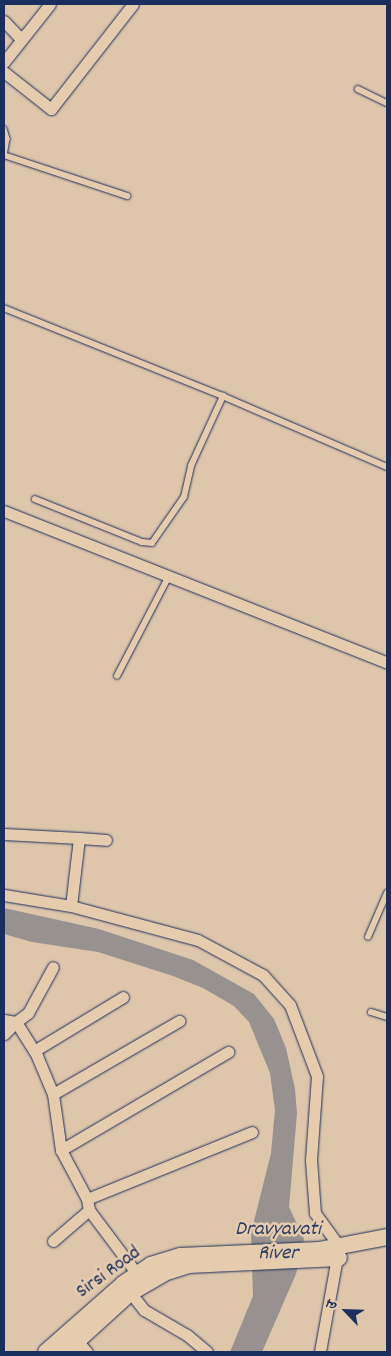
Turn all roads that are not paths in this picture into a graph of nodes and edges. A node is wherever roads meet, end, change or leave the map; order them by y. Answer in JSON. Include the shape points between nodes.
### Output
{"nodes":[{"id":1,"x":50,"y":4,"type":"edge"},
{"id":2,"x":133,"y":4,"type":"edge"},
{"id":3,"x":4,"y":21,"type":"edge"},
{"id":4,"x":26,"y":34,"type":"junction"},
{"id":5,"x":4,"y":62,"type":"edge"},
{"id":6,"x":4,"y":72,"type":"edge"},
{"id":7,"x":358,"y":89,"type":"dead end"},
{"id":8,"x":387,"y":103,"type":"edge"},
{"id":9,"x":4,"y":129,"type":"edge"},
{"id":10,"x":4,"y":156,"type":"edge"},
{"id":11,"x":127,"y":196,"type":"dead end"},
{"id":12,"x":4,"y":308,"type":"edge"},
{"id":13,"x":223,"y":396,"type":"junction"},
{"id":14,"x":387,"y":467,"type":"edge"},
{"id":15,"x":35,"y":499,"type":"dead end"},
{"id":16,"x":4,"y":511,"type":"edge"},
{"id":17,"x":169,"y":576,"type":"junction"},
{"id":18,"x":387,"y":662,"type":"edge"},
{"id":19,"x":117,"y":676,"type":"dead end"},
{"id":20,"x":4,"y":834,"type":"edge"},
{"id":21,"x":79,"y":838,"type":"junction"},
{"id":22,"x":106,"y":840,"type":"dead end"},
{"id":23,"x":387,"y":893,"type":"edge"},
{"id":24,"x":4,"y":895,"type":"edge"},
{"id":25,"x":71,"y":906,"type":"junction"},
{"id":26,"x":368,"y":937,"type":"dead end"},
{"id":27,"x":53,"y":967,"type":"dead end"},
{"id":28,"x":123,"y":997,"type":"dead end"},
{"id":29,"x":371,"y":1012,"type":"dead end"},
{"id":30,"x":387,"y":1017,"type":"edge"},
{"id":31,"x":4,"y":1020,"type":"edge"},
{"id":32,"x":179,"y":1021,"type":"dead end"},
{"id":33,"x":16,"y":1022,"type":"junction"},
{"id":34,"x":4,"y":1034,"type":"edge"},
{"id":35,"x":34,"y":1051,"type":"junction"},
{"id":36,"x":228,"y":1052,"type":"dead end"},
{"id":37,"x":53,"y":1094,"type":"junction"},
{"id":38,"x":252,"y":1132,"type":"dead end"},
{"id":39,"x":62,"y":1150,"type":"junction"},
{"id":40,"x":88,"y":1205,"type":"junction"},
{"id":41,"x":387,"y":1236,"type":"edge"},
{"id":42,"x":53,"y":1242,"type":"dead end"},
{"id":43,"x":387,"y":1246,"type":"edge"},
{"id":44,"x":339,"y":1252,"type":"junction"},
{"id":45,"x":130,"y":1284,"type":"junction"},
{"id":46,"x":78,"y":1341,"type":"edge"},
{"id":47,"x":46,"y":1352,"type":"edge"},
{"id":48,"x":65,"y":1352,"type":"edge"},
{"id":49,"x":208,"y":1352,"type":"edge"},
{"id":50,"x":320,"y":1352,"type":"edge"}],
"edges":[{"from":1,"to":4,"type":"street"},
{"from":2,"to":6,"type":"street","via":[[51,109]]},
{"from":3,"to":4,"type":"street","via":[[20,38]]},
{"from":4,"to":5,"type":"street"},
{"from":7,"to":8,"type":"lane"},
{"from":9,"to":10,"type":"lane","via":[[7,139]]},
{"from":10,"to":11,"type":"lane"},
{"from":12,"to":13,"type":"lane"},
{"from":13,"to":14,"type":"lane"},
{"from":13,"to":15,"type":"lane","via":[[191,466],[184,497],[152,543],[142,542]]},
{"from":16,"to":17,"type":"street"},
{"from":17,"to":18,"type":"street"},
{"from":17,"to":19,"type":"lane"},
{"from":20,"to":21,"type":"street"},
{"from":21,"to":22,"type":"street"},
{"from":21,"to":25,"type":"street"},
{"from":23,"to":26,"type":"lane"},
{"from":24,"to":25,"type":"street"},
{"from":25,"to":44,"type":"street","via":[[198,940],[263,974],[290,1004],[317,1076],[311,1160],[315,1213]]},
{"from":27,"to":33,"type":"street","via":[[28,1013]]},
{"from":28,"to":35,"type":"street"},
{"from":29,"to":30,"type":"lane"},
{"from":31,"to":33,"type":"street"},
{"from":32,"to":37,"type":"street"},
{"from":33,"to":34,"type":"street"},
{"from":33,"to":35,"type":"street"},
{"from":35,"to":37,"type":"street"},
{"from":36,"to":39,"type":"street"},
{"from":37,"to":39,"type":"street"},
{"from":38,"to":40,"type":"street"},
{"from":39,"to":40,"type":"street"},
{"from":40,"to":42,"type":"street"},
{"from":40,"to":45,"type":"street"},
{"from":41,"to":44,"type":"street","name":"Sirsi Road"},
{"from":43,"to":44,"type":"street","name":"Sirsi Road"},
{"from":44,"to":45,"type":"street","name":"Sirsi Road","via":[[231,1258],[180,1256],[151,1265]]},
{"from":44,"to":50,"type":"street"},
{"from":45,"to":46,"type":"street","name":"Sirsi Road"},
{"from":45,"to":49,"type":"street","via":[[144,1310],[187,1335]]},
{"from":46,"to":47,"type":"street","name":"Sirsi Road"},
{"from":46,"to":48,"type":"street","name":"Sirsi Road"}]}
